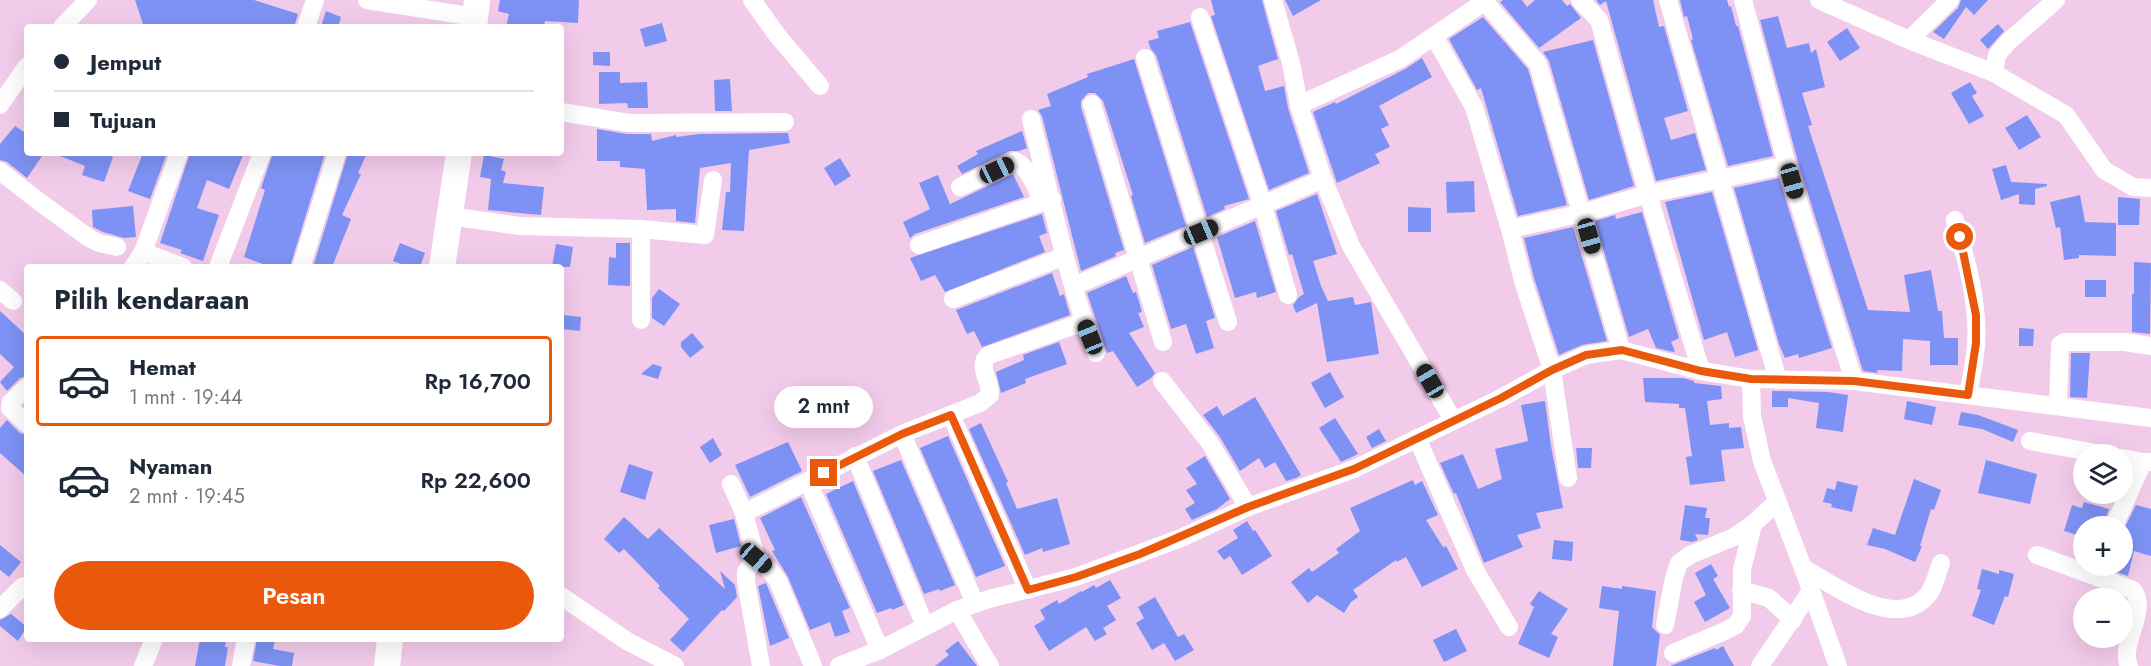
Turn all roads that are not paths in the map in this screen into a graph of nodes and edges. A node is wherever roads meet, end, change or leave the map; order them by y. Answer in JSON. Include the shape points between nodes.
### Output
{"nodes":[{"id":1,"x":88,"y":0,"type":"edge"},
{"id":2,"x":315,"y":0,"type":"edge"},
{"id":3,"x":367,"y":0,"type":"edge"},
{"id":4,"x":752,"y":0,"type":"edge"},
{"id":5,"x":1273,"y":0,"type":"edge"},
{"id":6,"x":1580,"y":0,"type":"edge"},
{"id":7,"x":1668,"y":0,"type":"edge"},
{"id":8,"x":1743,"y":0,"type":"edge"},
{"id":9,"x":1818,"y":0,"type":"edge"},
{"id":10,"x":1950,"y":0,"type":"edge"},
{"id":11,"x":2056,"y":0,"type":"edge"},
{"id":12,"x":1486,"y":1,"type":"edge"},
{"id":13,"x":1850,"y":5,"type":"edge"},
{"id":14,"x":475,"y":15,"type":"edge"},
{"id":15,"x":1200,"y":17,"type":"dead end"},
{"id":16,"x":65,"y":24,"type":"edge"},
{"id":17,"x":307,"y":24,"type":"edge"},
{"id":18,"x":1434,"y":36,"type":"junction"},
{"id":19,"x":1909,"y":40,"type":"junction"},
{"id":20,"x":1145,"y":58,"type":"dead end"},
{"id":21,"x":24,"y":70,"type":"edge"},
{"id":22,"x":1994,"y":73,"type":"junction"},
{"id":23,"x":820,"y":86,"type":"dead end"},
{"id":24,"x":1092,"y":104,"type":"dead end"},
{"id":25,"x":0,"y":105,"type":"edge"},
{"id":26,"x":1299,"y":105,"type":"junction"},
{"id":27,"x":564,"y":112,"type":"edge"},
{"id":28,"x":1031,"y":119,"type":"dead end"},
{"id":29,"x":785,"y":122,"type":"dead end"},
{"id":30,"x":178,"y":156,"type":"edge"},
{"id":31,"x":261,"y":156,"type":"edge"},
{"id":32,"x":336,"y":156,"type":"edge"},
{"id":33,"x":459,"y":156,"type":"edge"},
{"id":34,"x":1787,"y":165,"type":"junction"},
{"id":35,"x":0,"y":171,"type":"edge"},
{"id":36,"x":1323,"y":179,"type":"junction"},
{"id":37,"x":713,"y":180,"type":"dead end"},
{"id":38,"x":1721,"y":180,"type":"junction"},
{"id":39,"x":960,"y":187,"type":"dead end"},
{"id":40,"x":2151,"y":189,"type":"edge"},
{"id":41,"x":1648,"y":194,"type":"junction"},
{"id":42,"x":1047,"y":201,"type":"junction"},
{"id":43,"x":1263,"y":206,"type":"junction"},
{"id":44,"x":1583,"y":213,"type":"junction"},
{"id":45,"x":450,"y":216,"type":"junction"},
{"id":46,"x":1955,"y":220,"type":"dead end"},
{"id":47,"x":641,"y":229,"type":"junction"},
{"id":48,"x":1510,"y":229,"type":"junction"},
{"id":49,"x":1201,"y":232,"type":"junction"},
{"id":50,"x":919,"y":245,"type":"dead end"},
{"id":51,"x":117,"y":247,"type":"dead end"},
{"id":52,"x":1065,"y":256,"type":"junction"},
{"id":53,"x":1138,"y":259,"type":"junction"},
{"id":54,"x":138,"y":260,"type":"edge"},
{"id":55,"x":164,"y":264,"type":"edge"},
{"id":56,"x":219,"y":264,"type":"edge"},
{"id":57,"x":302,"y":264,"type":"edge"},
{"id":58,"x":442,"y":264,"type":"edge"},
{"id":59,"x":1074,"y":286,"type":"junction"},
{"id":60,"x":1288,"y":295,"type":"dead end"},
{"id":61,"x":953,"y":299,"type":"dead end"},
{"id":62,"x":641,"y":320,"type":"dead end"},
{"id":63,"x":1084,"y":322,"type":"junction"},
{"id":64,"x":1228,"y":322,"type":"dead end"},
{"id":65,"x":1163,"y":342,"type":"dead end"},
{"id":66,"x":2151,"y":346,"type":"edge"},
{"id":67,"x":1622,"y":350,"type":"junction"},
{"id":68,"x":1096,"y":353,"type":"dead end"},
{"id":69,"x":1552,"y":370,"type":"junction"},
{"id":70,"x":1701,"y":371,"type":"junction"},
{"id":71,"x":1751,"y":379,"type":"junction"},
{"id":72,"x":1778,"y":380,"type":"junction"},
{"id":73,"x":1162,"y":381,"type":"dead end"},
{"id":74,"x":1854,"y":381,"type":"junction"},
{"id":75,"x":24,"y":390,"type":"edge"},
{"id":76,"x":1968,"y":395,"type":"junction"},
{"id":77,"x":2058,"y":406,"type":"junction"},
{"id":78,"x":951,"y":415,"type":"junction"},
{"id":79,"x":2151,"y":418,"type":"edge"},
{"id":80,"x":1453,"y":420,"type":"junction"},
{"id":81,"x":24,"y":421,"type":"edge"},
{"id":82,"x":902,"y":434,"type":"junction"},
{"id":83,"x":1417,"y":438,"type":"junction"},
{"id":84,"x":2030,"y":441,"type":"dead end"},
{"id":85,"x":2073,"y":449,"type":"edge"},
{"id":86,"x":855,"y":456,"type":"junction"},
{"id":87,"x":2147,"y":462,"type":"edge"},
{"id":88,"x":1568,"y":478,"type":"dead end"},
{"id":89,"x":808,"y":482,"type":"junction"},
{"id":90,"x":731,"y":484,"type":"dead end"},
{"id":91,"x":1777,"y":502,"type":"junction"},
{"id":92,"x":1248,"y":507,"type":"junction"},
{"id":93,"x":744,"y":513,"type":"junction"},
{"id":94,"x":2119,"y":516,"type":"edge"},
{"id":95,"x":1753,"y":524,"type":"junction"},
{"id":96,"x":2037,"y":555,"type":"dead end"},
{"id":97,"x":756,"y":558,"type":"junction"},
{"id":98,"x":1941,"y":563,"type":"dead end"},
{"id":99,"x":2073,"y":564,"type":"edge"},
{"id":100,"x":1803,"y":568,"type":"junction"},
{"id":101,"x":2110,"y":576,"type":"edge"},
{"id":102,"x":23,"y":586,"type":"dead end"},
{"id":103,"x":1028,"y":590,"type":"junction"},
{"id":104,"x":1741,"y":590,"type":"junction"},
{"id":105,"x":1811,"y":591,"type":"junction"},
{"id":106,"x":564,"y":598,"type":"edge"},
{"id":107,"x":975,"y":603,"type":"junction"},
{"id":108,"x":0,"y":609,"type":"edge"},
{"id":109,"x":957,"y":610,"type":"junction"},
{"id":110,"x":1793,"y":620,"type":"junction"},
{"id":111,"x":1665,"y":625,"type":"dead end"},
{"id":112,"x":925,"y":626,"type":"junction"},
{"id":113,"x":1509,"y":627,"type":"dead end"},
{"id":114,"x":153,"y":642,"type":"edge"},
{"id":115,"x":245,"y":642,"type":"edge"},
{"id":116,"x":390,"y":642,"type":"edge"},
{"id":117,"x":880,"y":650,"type":"junction"},
{"id":118,"x":1673,"y":653,"type":"dead end"},
{"id":119,"x":143,"y":666,"type":"edge"},
{"id":120,"x":241,"y":666,"type":"edge"},
{"id":121,"x":387,"y":666,"type":"edge"},
{"id":122,"x":675,"y":666,"type":"edge"},
{"id":123,"x":761,"y":666,"type":"edge"},
{"id":124,"x":813,"y":666,"type":"edge"},
{"id":125,"x":839,"y":666,"type":"edge"},
{"id":126,"x":990,"y":666,"type":"edge"},
{"id":127,"x":1760,"y":666,"type":"edge"},
{"id":128,"x":1838,"y":666,"type":"edge"},
{"id":129,"x":2130,"y":666,"type":"edge"}],
"edges":[{"from":1,"to":16,"type":"street"},
{"from":2,"to":17,"type":"street"},
{"from":3,"to":14,"type":"street"},
{"from":4,"to":23,"type":"street"},
{"from":5,"to":26,"type":"street"},
{"from":6,"to":41,"type":"street","via":[[1599,20]]},
{"from":7,"to":38,"type":"street"},
{"from":8,"to":34,"type":"street"},
{"from":9,"to":13,"type":"street"},
{"from":10,"to":19,"type":"street"},
{"from":11,"to":22,"type":"street","via":[[2007,42],[1997,55]]},
{"from":12,"to":18,"type":"street"},
{"from":12,"to":44,"type":"street","via":[[1538,64]]},
{"from":13,"to":19,"type":"street"},
{"from":15,"to":43,"type":"street"},
{"from":18,"to":26,"type":"street","via":[[1400,59]]},
{"from":18,"to":48,"type":"street","via":[[1474,107]]},
{"from":19,"to":22,"type":"street"},
{"from":20,"to":49,"type":"street"},
{"from":21,"to":25,"type":"street"},
{"from":22,"to":40,"type":"street","via":[[2067,115],[2104,170],[2133,187]]},
{"from":24,"to":53,"type":"street"},
{"from":26,"to":36,"type":"street"},
{"from":27,"to":29,"type":"street","via":[[629,123]]},
{"from":28,"to":42,"type":"street"},
{"from":30,"to":54,"type":"street"},
{"from":31,"to":56,"type":"street"},
{"from":32,"to":57,"type":"street"},
{"from":33,"to":45,"type":"street"},
{"from":34,"to":38,"type":"street"},
{"from":34,"to":74,"type":"street"},
{"from":35,"to":51,"type":"street","via":[[89,237]]},
{"from":36,"to":43,"type":"street"},
{"from":36,"to":80,"type":"street","via":[[1351,246]]},
{"from":37,"to":47,"type":"street","via":[[705,235]]},
{"from":38,"to":41,"type":"street"},
{"from":38,"to":72,"type":"street"},
{"from":39,"to":42,"type":"street","via":[[1016,161]]},
{"from":41,"to":44,"type":"street"},
{"from":41,"to":70,"type":"street"},
{"from":42,"to":50,"type":"street"},
{"from":42,"to":52,"type":"street"},
{"from":43,"to":49,"type":"street"},
{"from":43,"to":60,"type":"street"},
{"from":44,"to":48,"type":"street"},
{"from":44,"to":67,"type":"street"},
{"from":45,"to":47,"type":"street","via":[[520,226]]},
{"from":45,"to":58,"type":"street"},
{"from":46,"to":76,"type":"street","via":[[1976,315]]},
{"from":47,"to":62,"type":"street"},
{"from":48,"to":69,"type":"street"},
{"from":49,"to":53,"type":"street"},
{"from":49,"to":64,"type":"street"},
{"from":52,"to":59,"type":"street"},
{"from":52,"to":61,"type":"street"},
{"from":53,"to":59,"type":"street"},
{"from":53,"to":65,"type":"street"},
{"from":54,"to":55,"type":"street"},
{"from":59,"to":63,"type":"street"},
{"from":63,"to":68,"type":"street"},
{"from":63,"to":78,"type":"street","via":[[984,358],[990,395]]},
{"from":66,"to":77,"type":"street","via":[[2064,342],[2060,345]]},
{"from":67,"to":69,"type":"street","via":[[1586,355]]},
{"from":67,"to":70,"type":"street"},
{"from":69,"to":80,"type":"street"},
{"from":69,"to":88,"type":"street"},
{"from":70,"to":71,"type":"street"},
{"from":71,"to":72,"type":"street"},
{"from":71,"to":91,"type":"street","via":[[1752,416]]},
{"from":72,"to":74,"type":"street"},
{"from":73,"to":92,"type":"street","via":[[1210,443]]},
{"from":74,"to":76,"type":"street"},
{"from":75,"to":81,"type":"street","via":[[10,408]]},
{"from":76,"to":77,"type":"street"},
{"from":77,"to":79,"type":"street"},
{"from":78,"to":82,"type":"street"},
{"from":78,"to":103,"type":"street"},
{"from":80,"to":83,"type":"street"},
{"from":82,"to":86,"type":"street"},
{"from":82,"to":107,"type":"street"},
{"from":83,"to":92,"type":"street","via":[[1354,469]]},
{"from":83,"to":113,"type":"street","via":[[1475,570]]},
{"from":84,"to":85,"type":"street"},
{"from":86,"to":89,"type":"street"},
{"from":86,"to":112,"type":"street"},
{"from":87,"to":94,"type":"street"},
{"from":89,"to":93,"type":"street"},
{"from":89,"to":117,"type":"street"},
{"from":90,"to":93,"type":"street"},
{"from":91,"to":95,"type":"street"},
{"from":91,"to":100,"type":"street"},
{"from":92,"to":103,"type":"street","via":[[1140,554]]},
{"from":93,"to":97,"type":"street"},
{"from":95,"to":104,"type":"street"},
{"from":95,"to":111,"type":"street","via":[[1679,563]]},
{"from":96,"to":99,"type":"street"},
{"from":97,"to":123,"type":"street","via":[[746,572],[746,582]]},
{"from":97,"to":124,"type":"street","via":[[778,581]]},
{"from":98,"to":100,"type":"street","via":[[1928,595],[1901,610],[1856,598]]},
{"from":100,"to":105,"type":"street"},
{"from":101,"to":129,"type":"street","via":[[2133,590],[2139,602],[2127,654]]},
{"from":102,"to":108,"type":"street"},
{"from":103,"to":107,"type":"street"},
{"from":104,"to":110,"type":"street","via":[[1769,598]]},
{"from":104,"to":118,"type":"street","via":[[1742,615],[1736,625]]},
{"from":105,"to":110,"type":"street"},
{"from":105,"to":128,"type":"street"},
{"from":106,"to":122,"type":"street","via":[[627,641]]},
{"from":107,"to":109,"type":"street"},
{"from":109,"to":112,"type":"street"},
{"from":109,"to":126,"type":"street"},
{"from":110,"to":127,"type":"street"},
{"from":112,"to":117,"type":"street"},
{"from":114,"to":119,"type":"street"},
{"from":115,"to":120,"type":"street"},
{"from":116,"to":121,"type":"street"},
{"from":117,"to":125,"type":"street"}]}
